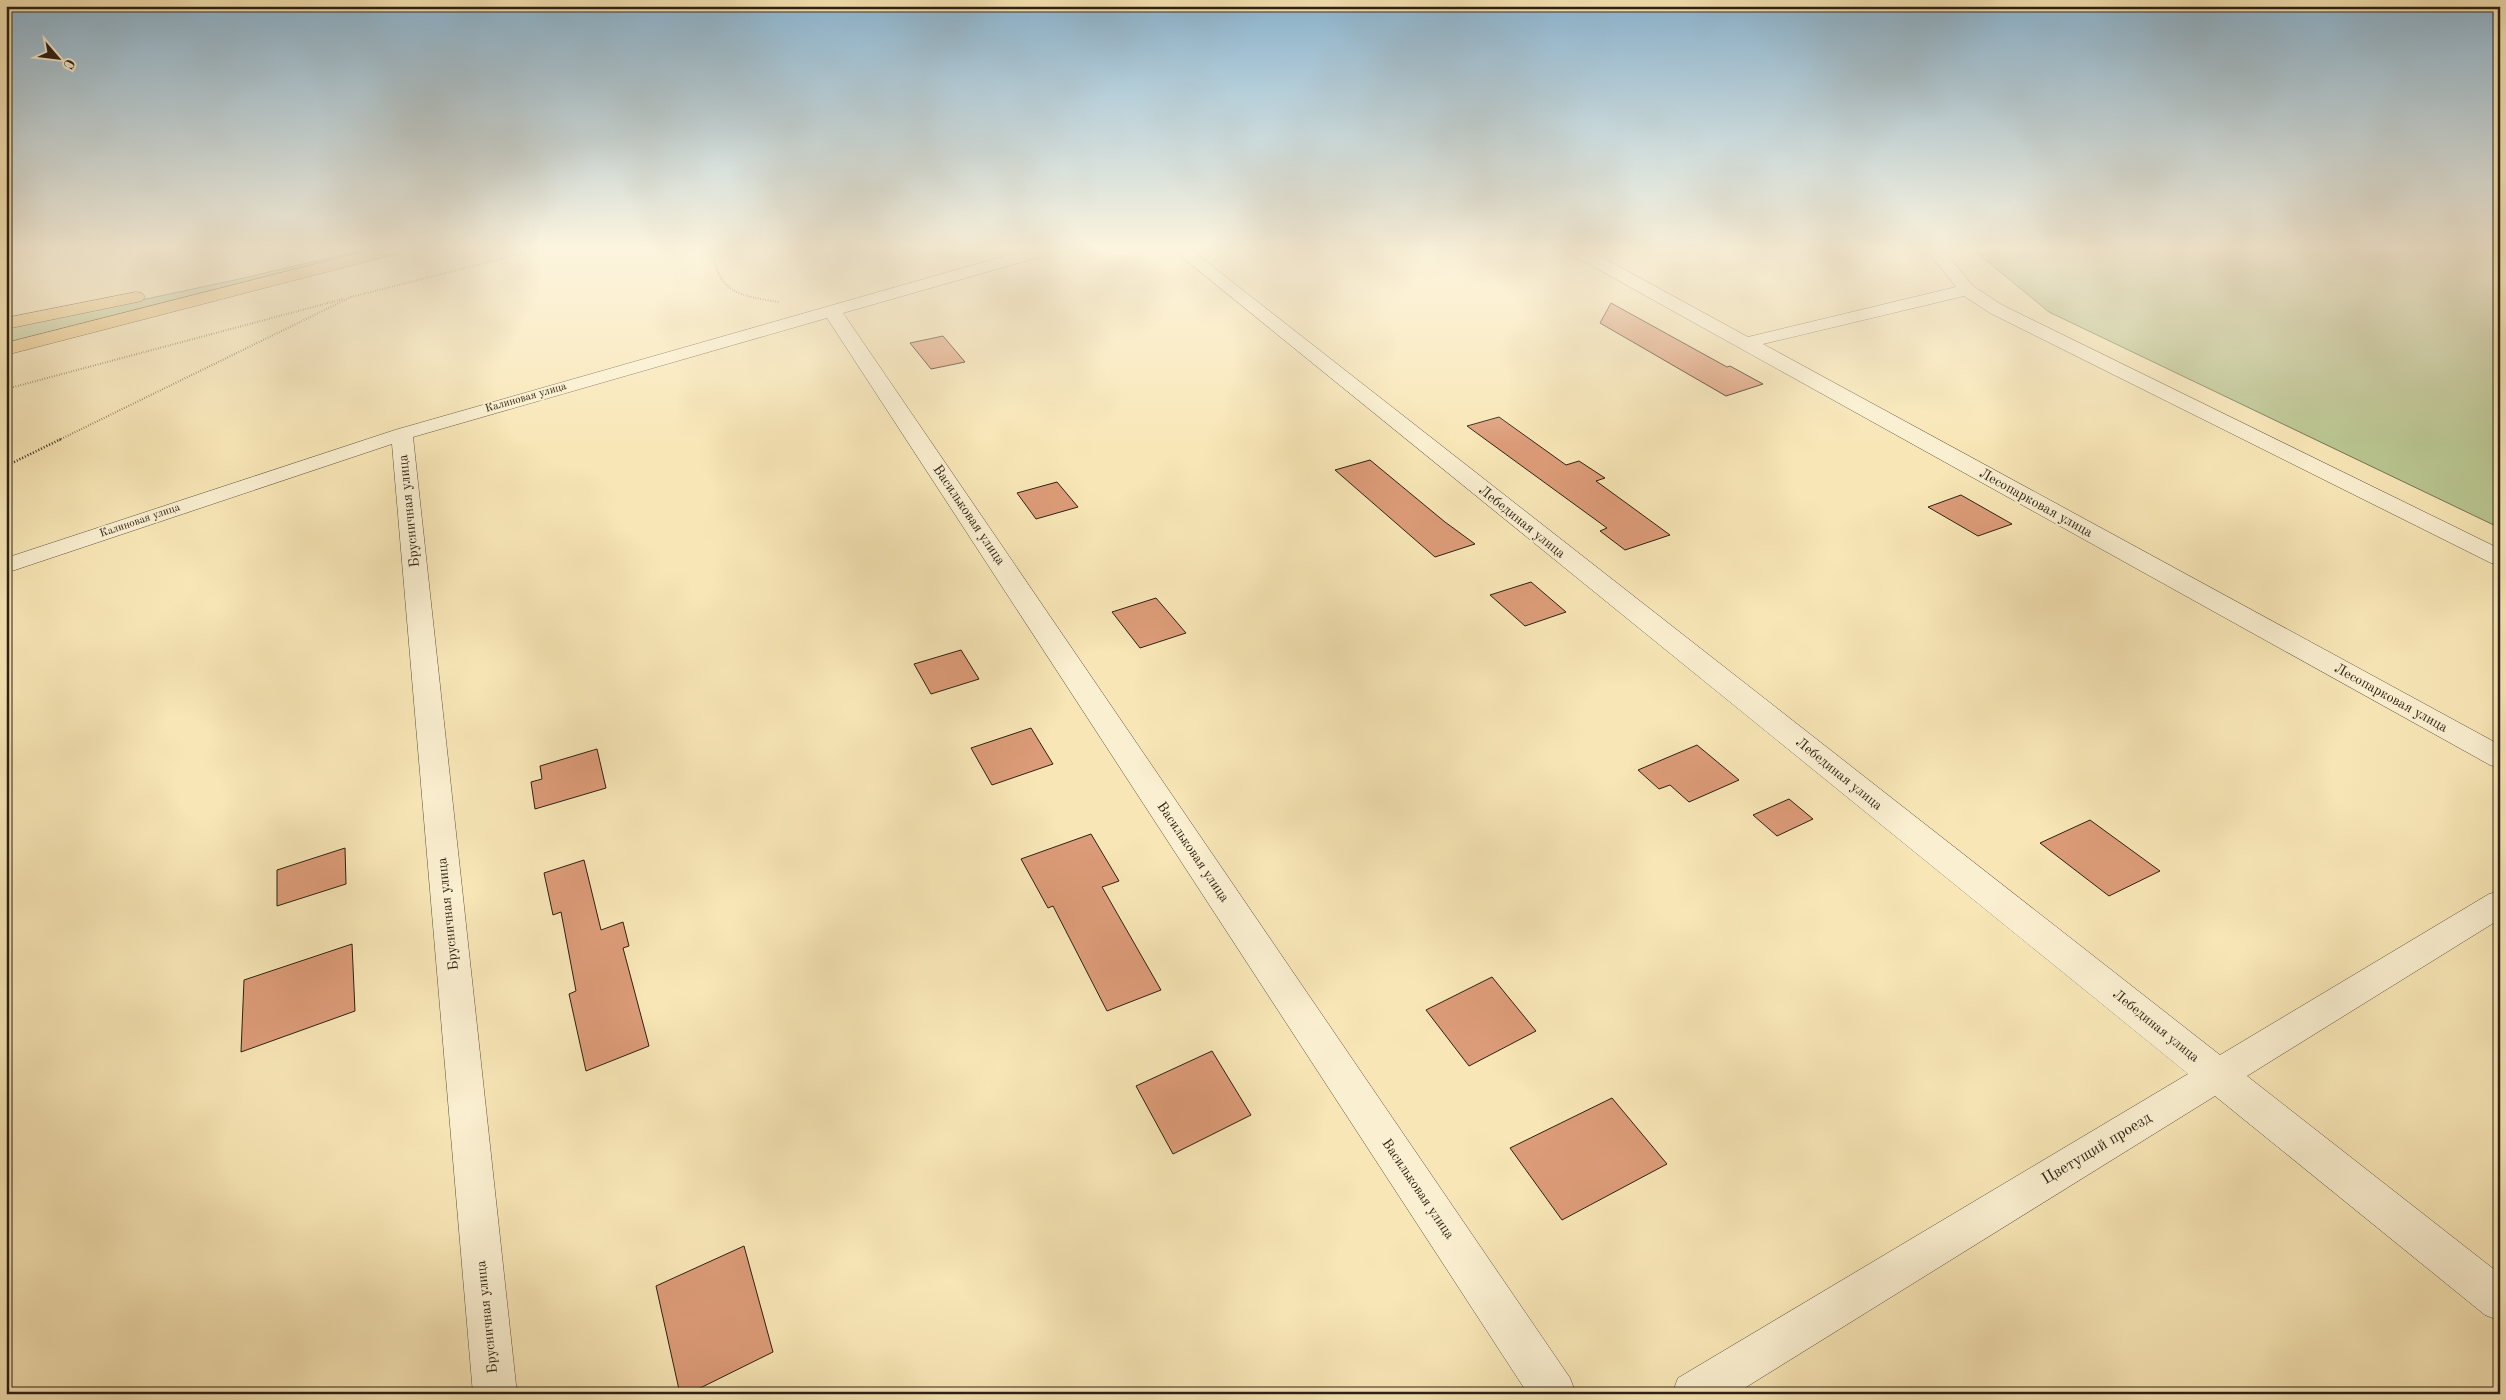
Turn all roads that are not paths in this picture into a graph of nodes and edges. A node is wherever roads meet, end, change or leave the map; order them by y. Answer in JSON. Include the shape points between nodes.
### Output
{"nodes":[{"id":1,"x":58,"y":313,"type":"edge"},
{"id":2,"x":144,"y":313,"type":"edge"},
{"id":3,"x":824,"y":313,"type":"edge"},
{"id":4,"x":834,"y":313,"type":"edge"},
{"id":5,"x":1260,"y":313,"type":"edge"},
{"id":6,"x":1692,"y":313,"type":"edge"},
{"id":7,"x":1869,"y":313,"type":"edge"},
{"id":8,"x":2005,"y":313,"type":"edge"},
{"id":9,"x":6,"y":324,"type":"edge"},
{"id":10,"x":1745,"y":343,"type":"junction"},
{"id":11,"x":6,"y":349,"type":"edge"},
{"id":12,"x":402,"y":434,"type":"junction"},
{"id":13,"x":2500,"y":558,"type":"edge"},
{"id":14,"x":6,"y":566,"type":"edge"},
{"id":15,"x":2500,"y":758,"type":"edge"},
{"id":16,"x":2500,"y":903,"type":"edge"},
{"id":17,"x":2218,"y":1076,"type":"junction"},
{"id":18,"x":2500,"y":1300,"type":"edge"},
{"id":19,"x":495,"y":1394,"type":"edge"},
{"id":20,"x":1554,"y":1394,"type":"edge"},
{"id":21,"x":1694,"y":1394,"type":"edge"}],
"edges":[{"from":1,"to":9,"type":"main road"},
{"from":2,"to":11,"type":"main road"},
{"from":3,"to":12,"type":"street","name":"Калиновая улица"},
{"from":4,"to":20,"type":"street","name":"Васильковая улица"},
{"from":5,"to":17,"type":"street","name":"Лебединая улица"},
{"from":6,"to":10,"type":"street","name":"Лесопарковая улица"},
{"from":7,"to":10,"type":"street"},
{"from":8,"to":13,"type":"street"},
{"from":10,"to":15,"type":"street","name":"Лесопарковая улица"},
{"from":12,"to":14,"type":"street","name":"Калиновая улица"},
{"from":12,"to":19,"type":"street","name":"Брусничная улица"},
{"from":16,"to":17,"type":"street","name":"Цветущий проезд"},
{"from":17,"to":18,"type":"street","name":"Лебединая улица"},
{"from":17,"to":21,"type":"street","name":"Цветущий проезд"}]}
